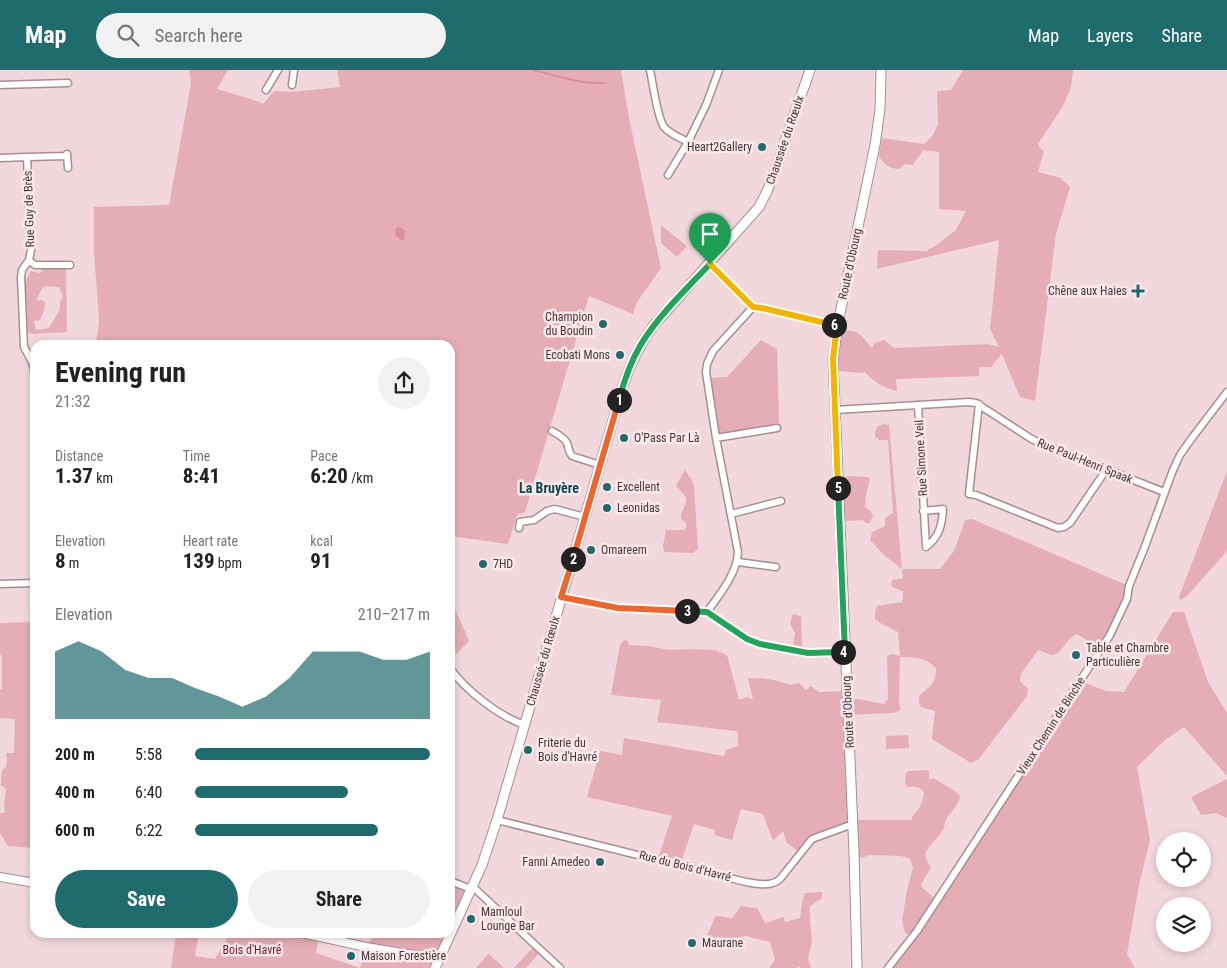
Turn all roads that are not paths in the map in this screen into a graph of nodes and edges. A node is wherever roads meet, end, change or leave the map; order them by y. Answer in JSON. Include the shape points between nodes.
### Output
{"nodes":[{"id":1,"x":278,"y":70,"type":"edge"},
{"id":2,"x":294,"y":70,"type":"edge"},
{"id":3,"x":650,"y":70,"type":"edge"},
{"id":4,"x":719,"y":70,"type":"edge"},
{"id":5,"x":810,"y":70,"type":"edge"},
{"id":6,"x":881,"y":70,"type":"edge"},
{"id":7,"x":68,"y":83,"type":"dead end"},
{"id":8,"x":0,"y":85,"type":"edge"},
{"id":9,"x":292,"y":85,"type":"dead end"},
{"id":10,"x":266,"y":90,"type":"dead end"},
{"id":11,"x":688,"y":142,"type":"junction"},
{"id":12,"x":28,"y":157,"type":"junction"},
{"id":13,"x":0,"y":158,"type":"edge"},
{"id":14,"x":68,"y":168,"type":"dead end"},
{"id":15,"x":668,"y":175,"type":"dead end"},
{"id":16,"x":30,"y":260,"type":"junction"},
{"id":17,"x":710,"y":264,"type":"junction"},
{"id":18,"x":70,"y":265,"type":"dead end"},
{"id":19,"x":753,"y":307,"type":"junction"},
{"id":20,"x":837,"y":326,"type":"junction"},
{"id":21,"x":30,"y":358,"type":"edge"},
{"id":22,"x":1227,"y":392,"type":"edge"},
{"id":23,"x":979,"y":404,"type":"junction"},
{"id":24,"x":918,"y":406,"type":"junction"},
{"id":25,"x":835,"y":410,"type":"junction"},
{"id":26,"x":777,"y":428,"type":"dead end"},
{"id":27,"x":552,"y":431,"type":"dead end"},
{"id":28,"x":716,"y":438,"type":"junction"},
{"id":29,"x":600,"y":465,"type":"junction"},
{"id":30,"x":1106,"y":470,"type":"junction"},
{"id":31,"x":1164,"y":492,"type":"junction"},
{"id":32,"x":781,"y":501,"type":"dead end"},
{"id":33,"x":923,"y":511,"type":"junction"},
{"id":34,"x":730,"y":514,"type":"junction"},
{"id":35,"x":585,"y":517,"type":"junction"},
{"id":36,"x":519,"y":528,"type":"dead end"},
{"id":37,"x":738,"y":562,"type":"junction"},
{"id":38,"x":776,"y":567,"type":"dead end"},
{"id":39,"x":30,"y":583,"type":"edge"},
{"id":40,"x":0,"y":584,"type":"edge"},
{"id":41,"x":561,"y":597,"type":"junction"},
{"id":42,"x":707,"y":612,"type":"junction"},
{"id":43,"x":845,"y":652,"type":"junction"},
{"id":44,"x":455,"y":674,"type":"edge"},
{"id":45,"x":525,"y":726,"type":"junction"},
{"id":46,"x":497,"y":820,"type":"junction"},
{"id":47,"x":853,"y":824,"type":"junction"},
{"id":48,"x":0,"y":877,"type":"edge"},
{"id":49,"x":30,"y":882,"type":"edge"},
{"id":50,"x":455,"y":883,"type":"edge"},
{"id":51,"x":472,"y":888,"type":"junction"},
{"id":52,"x":465,"y":901,"type":"junction"},
{"id":53,"x":455,"y":917,"type":"edge"},
{"id":54,"x":455,"y":926,"type":"edge"},
{"id":55,"x":325,"y":938,"type":"edge"},
{"id":56,"x":444,"y":938,"type":"edge"},
{"id":57,"x":449,"y":938,"type":"edge"},
{"id":58,"x":436,"y":962,"type":"edge"},
{"id":59,"x":429,"y":968,"type":"edge"},
{"id":60,"x":560,"y":968,"type":"edge"},
{"id":61,"x":858,"y":968,"type":"edge"},
{"id":62,"x":888,"y":968,"type":"edge"}],
"edges":[{"from":1,"to":10,"type":"street"},
{"from":2,"to":9,"type":"street"},
{"from":3,"to":11,"type":"street","via":[[663,126]]},
{"from":4,"to":11,"type":"street"},
{"from":5,"to":17,"type":"main road","name":"Chaussée du Rœulx","via":[[768,190],[753,215]]},
{"from":6,"to":20,"type":"main road","name":"Route d'Obourg","via":[[875,145]]},
{"from":7,"to":8,"type":"street"},
{"from":11,"to":15,"type":"street"},
{"from":12,"to":13,"type":"street","name":"Rue Guy de Brès"},
{"from":12,"to":14,"type":"street","name":"Rue Guy de Brès","via":[[67,154]]},
{"from":12,"to":16,"type":"street","name":"Rue Guy de Brès"},
{"from":16,"to":18,"type":"street","name":"Rue Guy de Brès","via":[[35,265]]},
{"from":16,"to":21,"type":"street","name":"Rue Guy de Brès","via":[[21,277],[24,347]]},
{"from":17,"to":19,"type":"street"},
{"from":17,"to":29,"type":"main road","name":"Chaussée du Rœulx","via":[[654,325],[640,346],[627,374]]},
{"from":19,"to":20,"type":"street"},
{"from":19,"to":28,"type":"street","via":[[714,351],[707,364]]},
{"from":20,"to":25,"type":"main road","name":"Route d'Obourg","via":[[833,358]]},
{"from":22,"to":31,"type":"street","name":"Vieux Chemin de Binche","via":[[1180,455]]},
{"from":23,"to":24,"type":"street"},
{"from":23,"to":30,"type":"street","name":"Rue Paul-Henri Spaak","via":[[1036,441]]},
{"from":23,"to":30,"type":"street","via":[[969,494],[1058,528],[1064,527]]},
{"from":24,"to":25,"type":"street"},
{"from":24,"to":33,"type":"street","name":"Rue Simone Veil"},
{"from":25,"to":43,"type":"main road","name":"Route d'Obourg"},
{"from":26,"to":28,"type":"street"},
{"from":27,"to":29,"type":"street","via":[[566,441],[572,456]]},
{"from":28,"to":34,"type":"street"},
{"from":29,"to":35,"type":"main road","name":"Chaussée du Rœulx"},
{"from":30,"to":31,"type":"street","name":"Rue Paul-Henri Spaak"},
{"from":31,"to":62,"type":"street","name":"Vieux Chemin de Binche","via":[[1127,599],[1110,635],[917,931]]},
{"from":32,"to":34,"type":"street"},
{"from":33,"to":33,"type":"street","name":"Rue Simone Veil","via":[[924,520],[926,547],[937,535],[943,509]]},
{"from":34,"to":37,"type":"street"},
{"from":35,"to":36,"type":"street","via":[[553,509],[534,520],[520,522]]},
{"from":35,"to":41,"type":"main road","name":"Chaussée du Rœulx"},
{"from":37,"to":38,"type":"street"},
{"from":37,"to":42,"type":"street"},
{"from":39,"to":40,"type":"street"},
{"from":41,"to":42,"type":"street","via":[[618,608]]},
{"from":41,"to":45,"type":"main road","name":"Chaussée du Rœulx"},
{"from":42,"to":43,"type":"street","via":[[760,644],[808,653]]},
{"from":43,"to":47,"type":"main road","name":"Route d'Obourg"},
{"from":44,"to":45,"type":"street","via":[[494,710]]},
{"from":45,"to":46,"type":"main road","name":"Chaussée du Rœulx"},
{"from":46,"to":47,"type":"street","name":"Rue du Bois d'Havré","via":[[746,882],[768,884],[777,882],[785,874],[812,839]]},
{"from":46,"to":51,"type":"main road","name":"Chaussée du Rœulx"},
{"from":47,"to":61,"type":"main road","name":"Route d'Obourg"},
{"from":48,"to":49,"type":"street"},
{"from":50,"to":51,"type":"street"},
{"from":51,"to":52,"type":"main road","name":"Chaussée du Rœulx"},
{"from":51,"to":60,"type":"street"},
{"from":52,"to":53,"type":"main road","name":"Chaussée du Rœulx"},
{"from":52,"to":54,"type":"main road","name":"Chaussée du Rœulx"},
{"from":55,"to":58,"type":"street"},
{"from":56,"to":58,"type":"main road","name":"Chaussée du Rœulx"},
{"from":57,"to":58,"type":"main road","name":"Chaussée du Rœulx"},
{"from":58,"to":59,"type":"main road","name":"Chaussée du Rœulx"}]}
